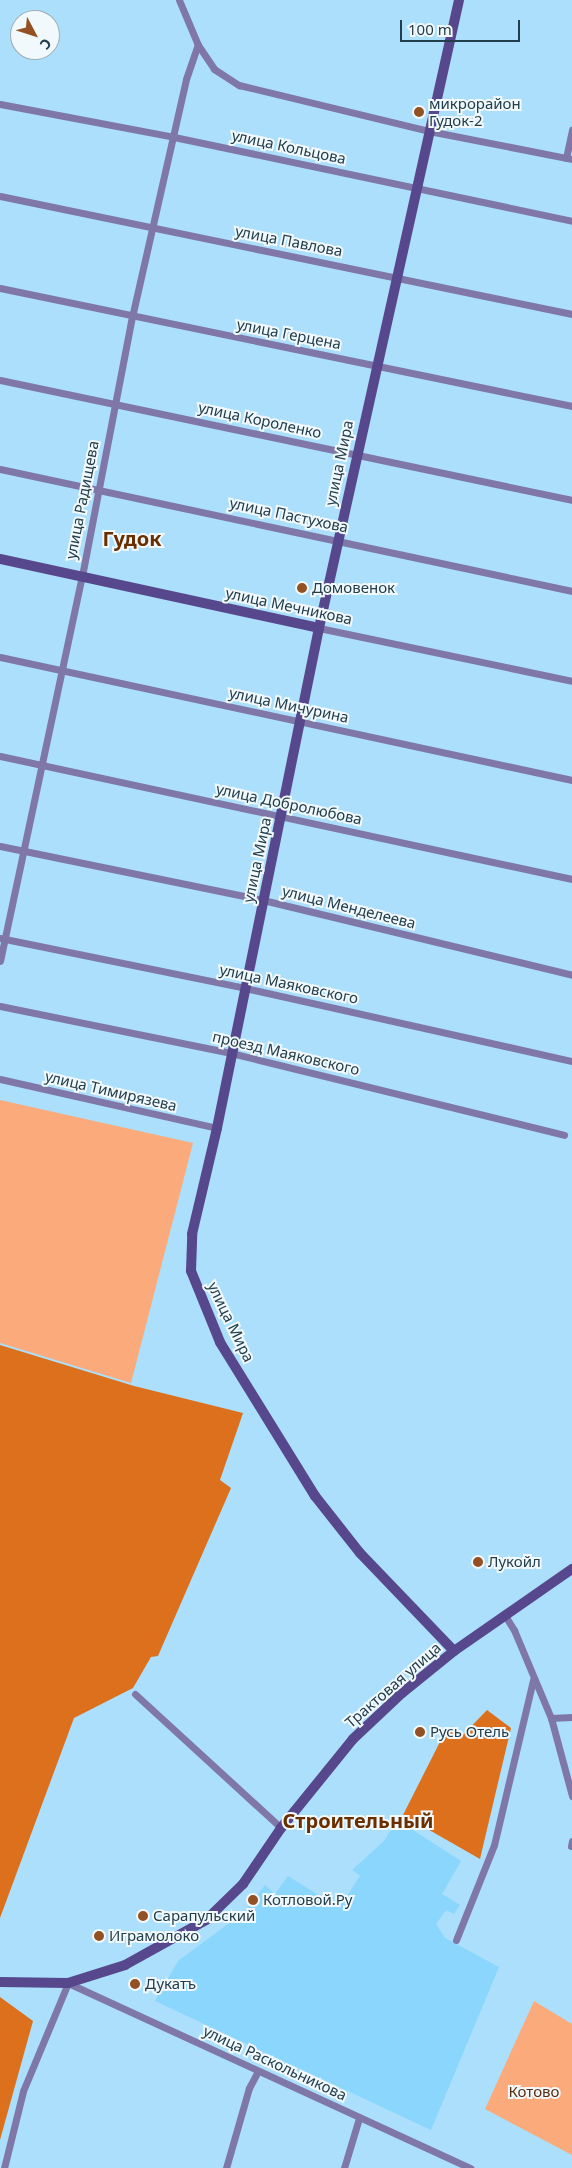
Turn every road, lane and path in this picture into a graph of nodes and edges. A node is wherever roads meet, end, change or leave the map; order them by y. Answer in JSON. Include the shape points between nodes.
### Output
{"nodes":[{"id":1,"x":180,"y":0,"type":"edge"},
{"id":2,"x":459,"y":0,"type":"edge"},
{"id":3,"x":198,"y":45,"type":"junction"},
{"id":4,"x":0,"y":104,"type":"edge"},
{"id":5,"x":572,"y":130,"type":"edge"},
{"id":6,"x":429,"y":131,"type":"junction"},
{"id":7,"x":174,"y":137,"type":"junction"},
{"id":8,"x":569,"y":158,"type":"edge"},
{"id":9,"x":417,"y":188,"type":"junction"},
{"id":10,"x":0,"y":196,"type":"edge"},
{"id":11,"x":572,"y":221,"type":"edge"},
{"id":12,"x":152,"y":227,"type":"junction"},
{"id":13,"x":396,"y":277,"type":"junction"},
{"id":14,"x":0,"y":288,"type":"edge"},
{"id":15,"x":572,"y":314,"type":"edge"},
{"id":16,"x":132,"y":318,"type":"junction"},
{"id":17,"x":376,"y":364,"type":"junction"},
{"id":18,"x":0,"y":380,"type":"edge"},
{"id":19,"x":113,"y":404,"type":"junction"},
{"id":20,"x":572,"y":406,"type":"edge"},
{"id":21,"x":356,"y":455,"type":"junction"},
{"id":22,"x":0,"y":469,"type":"edge"},
{"id":23,"x":99,"y":489,"type":"junction"},
{"id":24,"x":572,"y":500,"type":"edge"},
{"id":25,"x":338,"y":540,"type":"junction"},
{"id":26,"x":0,"y":559,"type":"edge"},
{"id":27,"x":82,"y":576,"type":"junction"},
{"id":28,"x":572,"y":591,"type":"edge"},
{"id":29,"x":319,"y":628,"type":"junction"},
{"id":30,"x":0,"y":657,"type":"edge"},
{"id":31,"x":62,"y":669,"type":"junction"},
{"id":32,"x":572,"y":681,"type":"edge"},
{"id":33,"x":300,"y":722,"type":"junction"},
{"id":34,"x":0,"y":756,"type":"edge"},
{"id":35,"x":41,"y":764,"type":"junction"},
{"id":36,"x":572,"y":780,"type":"edge"},
{"id":37,"x":282,"y":816,"type":"junction"},
{"id":38,"x":0,"y":846,"type":"edge"},
{"id":39,"x":23,"y":851,"type":"junction"},
{"id":40,"x":572,"y":879,"type":"edge"},
{"id":41,"x":263,"y":900,"type":"junction"},
{"id":42,"x":2,"y":939,"type":"edge"},
{"id":43,"x":0,"y":961,"type":"edge"},
{"id":44,"x":572,"y":975,"type":"edge"},
{"id":45,"x":245,"y":988,"type":"junction"},
{"id":46,"x":0,"y":1006,"type":"edge"},
{"id":47,"x":230,"y":1053,"type":"junction"},
{"id":48,"x":572,"y":1061,"type":"edge"},
{"id":49,"x":0,"y":1079,"type":"edge"},
{"id":50,"x":217,"y":1128,"type":"junction"},
{"id":51,"x":564,"y":1135,"type":"dead end"},
{"id":52,"x":572,"y":1570,"type":"edge"},
{"id":53,"x":504,"y":1614,"type":"junction"},
{"id":54,"x":454,"y":1651,"type":"junction"},
{"id":55,"x":533,"y":1680,"type":"junction"},
{"id":56,"x":135,"y":1694,"type":"dead end"},
{"id":57,"x":572,"y":1716,"type":"edge"},
{"id":58,"x":551,"y":1718,"type":"junction"},
{"id":59,"x":572,"y":1796,"type":"edge"},
{"id":60,"x":282,"y":1828,"type":"junction"},
{"id":61,"x":456,"y":1940,"type":"dead end"},
{"id":62,"x":120,"y":1966,"type":"joint"},
{"id":63,"x":0,"y":1982,"type":"edge"},
{"id":64,"x":68,"y":1983,"type":"junction"},
{"id":65,"x":258,"y":2071,"type":"junction"},
{"id":66,"x":359,"y":2118,"type":"junction"},
{"id":67,"x":4,"y":2168,"type":"edge"},
{"id":68,"x":226,"y":2168,"type":"edge"},
{"id":69,"x":344,"y":2168,"type":"edge"},
{"id":70,"x":470,"y":2168,"type":"edge"}],
"edges":[{"from":1,"to":3,"type":"street"},
{"from":2,"to":6,"type":"main road","name":"улица Мира"},
{"from":3,"to":6,"type":"street","via":[[214,69],[239,85]]},
{"from":3,"to":7,"type":"street","name":"улица Радищева","via":[[186,79]]},
{"from":4,"to":7,"type":"street","name":"улица Кольцова"},
{"from":5,"to":8,"type":"street"},
{"from":6,"to":8,"type":"street"},
{"from":6,"to":9,"type":"main road","name":"улица Мира"},
{"from":7,"to":9,"type":"street","name":"улица Кольцова"},
{"from":7,"to":12,"type":"street","name":"улица Радищева"},
{"from":9,"to":11,"type":"street","name":"улица Кольцова"},
{"from":9,"to":13,"type":"main road","name":"улица Мира"},
{"from":10,"to":12,"type":"street","name":"улица Павлова"},
{"from":12,"to":13,"type":"street","name":"улица Павлова"},
{"from":12,"to":16,"type":"street","name":"улица Радищева"},
{"from":13,"to":15,"type":"street","name":"улица Павлова"},
{"from":13,"to":17,"type":"main road","name":"улица Мира"},
{"from":14,"to":16,"type":"street","name":"улица Герцена"},
{"from":16,"to":17,"type":"street","name":"улица Герцена"},
{"from":16,"to":19,"type":"street","name":"улица Радищева"},
{"from":17,"to":20,"type":"street","name":"улица Герцена"},
{"from":17,"to":21,"type":"main road","name":"улица Мира"},
{"from":18,"to":19,"type":"street","name":"улица Короленко"},
{"from":19,"to":21,"type":"street","name":"улица Короленко"},
{"from":19,"to":23,"type":"street","name":"улица Радищева"},
{"from":21,"to":24,"type":"street","name":"улица Короленко"},
{"from":21,"to":25,"type":"main road","name":"улица Мира"},
{"from":22,"to":23,"type":"street","name":"улица Пастухова"},
{"from":23,"to":25,"type":"street","name":"улица Пастухова"},
{"from":23,"to":27,"type":"street","name":"улица Радищева"},
{"from":25,"to":28,"type":"street","name":"улица Пастухова"},
{"from":25,"to":29,"type":"main road","name":"улица Мира"},
{"from":26,"to":27,"type":"main road","name":"улица Мечникова"},
{"from":27,"to":29,"type":"main road","name":"улица Мечникова"},
{"from":27,"to":31,"type":"street","name":"улица Радищева"},
{"from":29,"to":32,"type":"street","name":"улица Мечникова"},
{"from":29,"to":33,"type":"main road","name":"улица Мира"},
{"from":30,"to":31,"type":"street","name":"улица Мичурина"},
{"from":31,"to":33,"type":"street","name":"улица Мичурина"},
{"from":31,"to":35,"type":"street","name":"улица Радищева"},
{"from":33,"to":36,"type":"street","name":"улица Мичурина"},
{"from":33,"to":37,"type":"main road","name":"улица Мира"},
{"from":34,"to":35,"type":"street","name":"улица Добролюбова"},
{"from":35,"to":37,"type":"street","name":"улица Добролюбова"},
{"from":35,"to":39,"type":"street","name":"улица Радищева"},
{"from":37,"to":40,"type":"street","name":"улица Добролюбова"},
{"from":37,"to":41,"type":"main road","name":"улица Мира"},
{"from":38,"to":39,"type":"street","name":"улица Менделеева"},
{"from":39,"to":41,"type":"street","name":"улица Менделеева"},
{"from":39,"to":42,"type":"street","name":"улица Радищева"},
{"from":41,"to":44,"type":"street","name":"улица Менделеева"},
{"from":41,"to":45,"type":"main road","name":"улица Мира"},
{"from":42,"to":43,"type":"street","name":"улица Радищева"},
{"from":42,"to":45,"type":"street","name":"улица Маяковского"},
{"from":45,"to":47,"type":"main road","name":"улица Мира"},
{"from":45,"to":48,"type":"street","name":"улица Маяковского"},
{"from":46,"to":47,"type":"street","name":"проезд Маяковского"},
{"from":47,"to":50,"type":"main road","name":"улица Мира"},
{"from":47,"to":51,"type":"street","name":"проезд Маяковского"},
{"from":49,"to":50,"type":"street","name":"улица Тимирязева"},
{"from":50,"to":54,"type":"main road","name":"улица Мира","via":[[192,1234],[191,1271],[202,1304],[220,1342],[315,1496],[360,1553]]},
{"from":52,"to":53,"type":"main road","name":"Трактовая улица"},
{"from":53,"to":54,"type":"main road","name":"Трактовая улица"},
{"from":53,"to":55,"type":"street","via":[[514,1630]]},
{"from":54,"to":60,"type":"main road","name":"Трактовая улица","via":[[353,1739]]},
{"from":55,"to":58,"type":"street"},
{"from":55,"to":61,"type":"street","via":[[494,1845]]},
{"from":56,"to":60,"type":"street"},
{"from":57,"to":58,"type":"street"},
{"from":58,"to":59,"type":"street"},
{"from":60,"to":62,"type":"main road","name":"Трактовая улица","via":[[244,1884],[206,1920],[184,1935]]},
{"from":62,"to":64,"type":"main road","name":"улица Раскольникова"},
{"from":63,"to":64,"type":"main road","name":"улица Раскольникова"},
{"from":64,"to":65,"type":"street","name":"улица Раскольникова"},
{"from":64,"to":67,"type":"street","via":[[22,2091]]},
{"from":65,"to":66,"type":"street","name":"улица Раскольникова"},
{"from":65,"to":68,"type":"street","via":[[249,2088]]},
{"from":66,"to":69,"type":"street"},
{"from":66,"to":70,"type":"street","name":"улица Раскольникова"}]}
